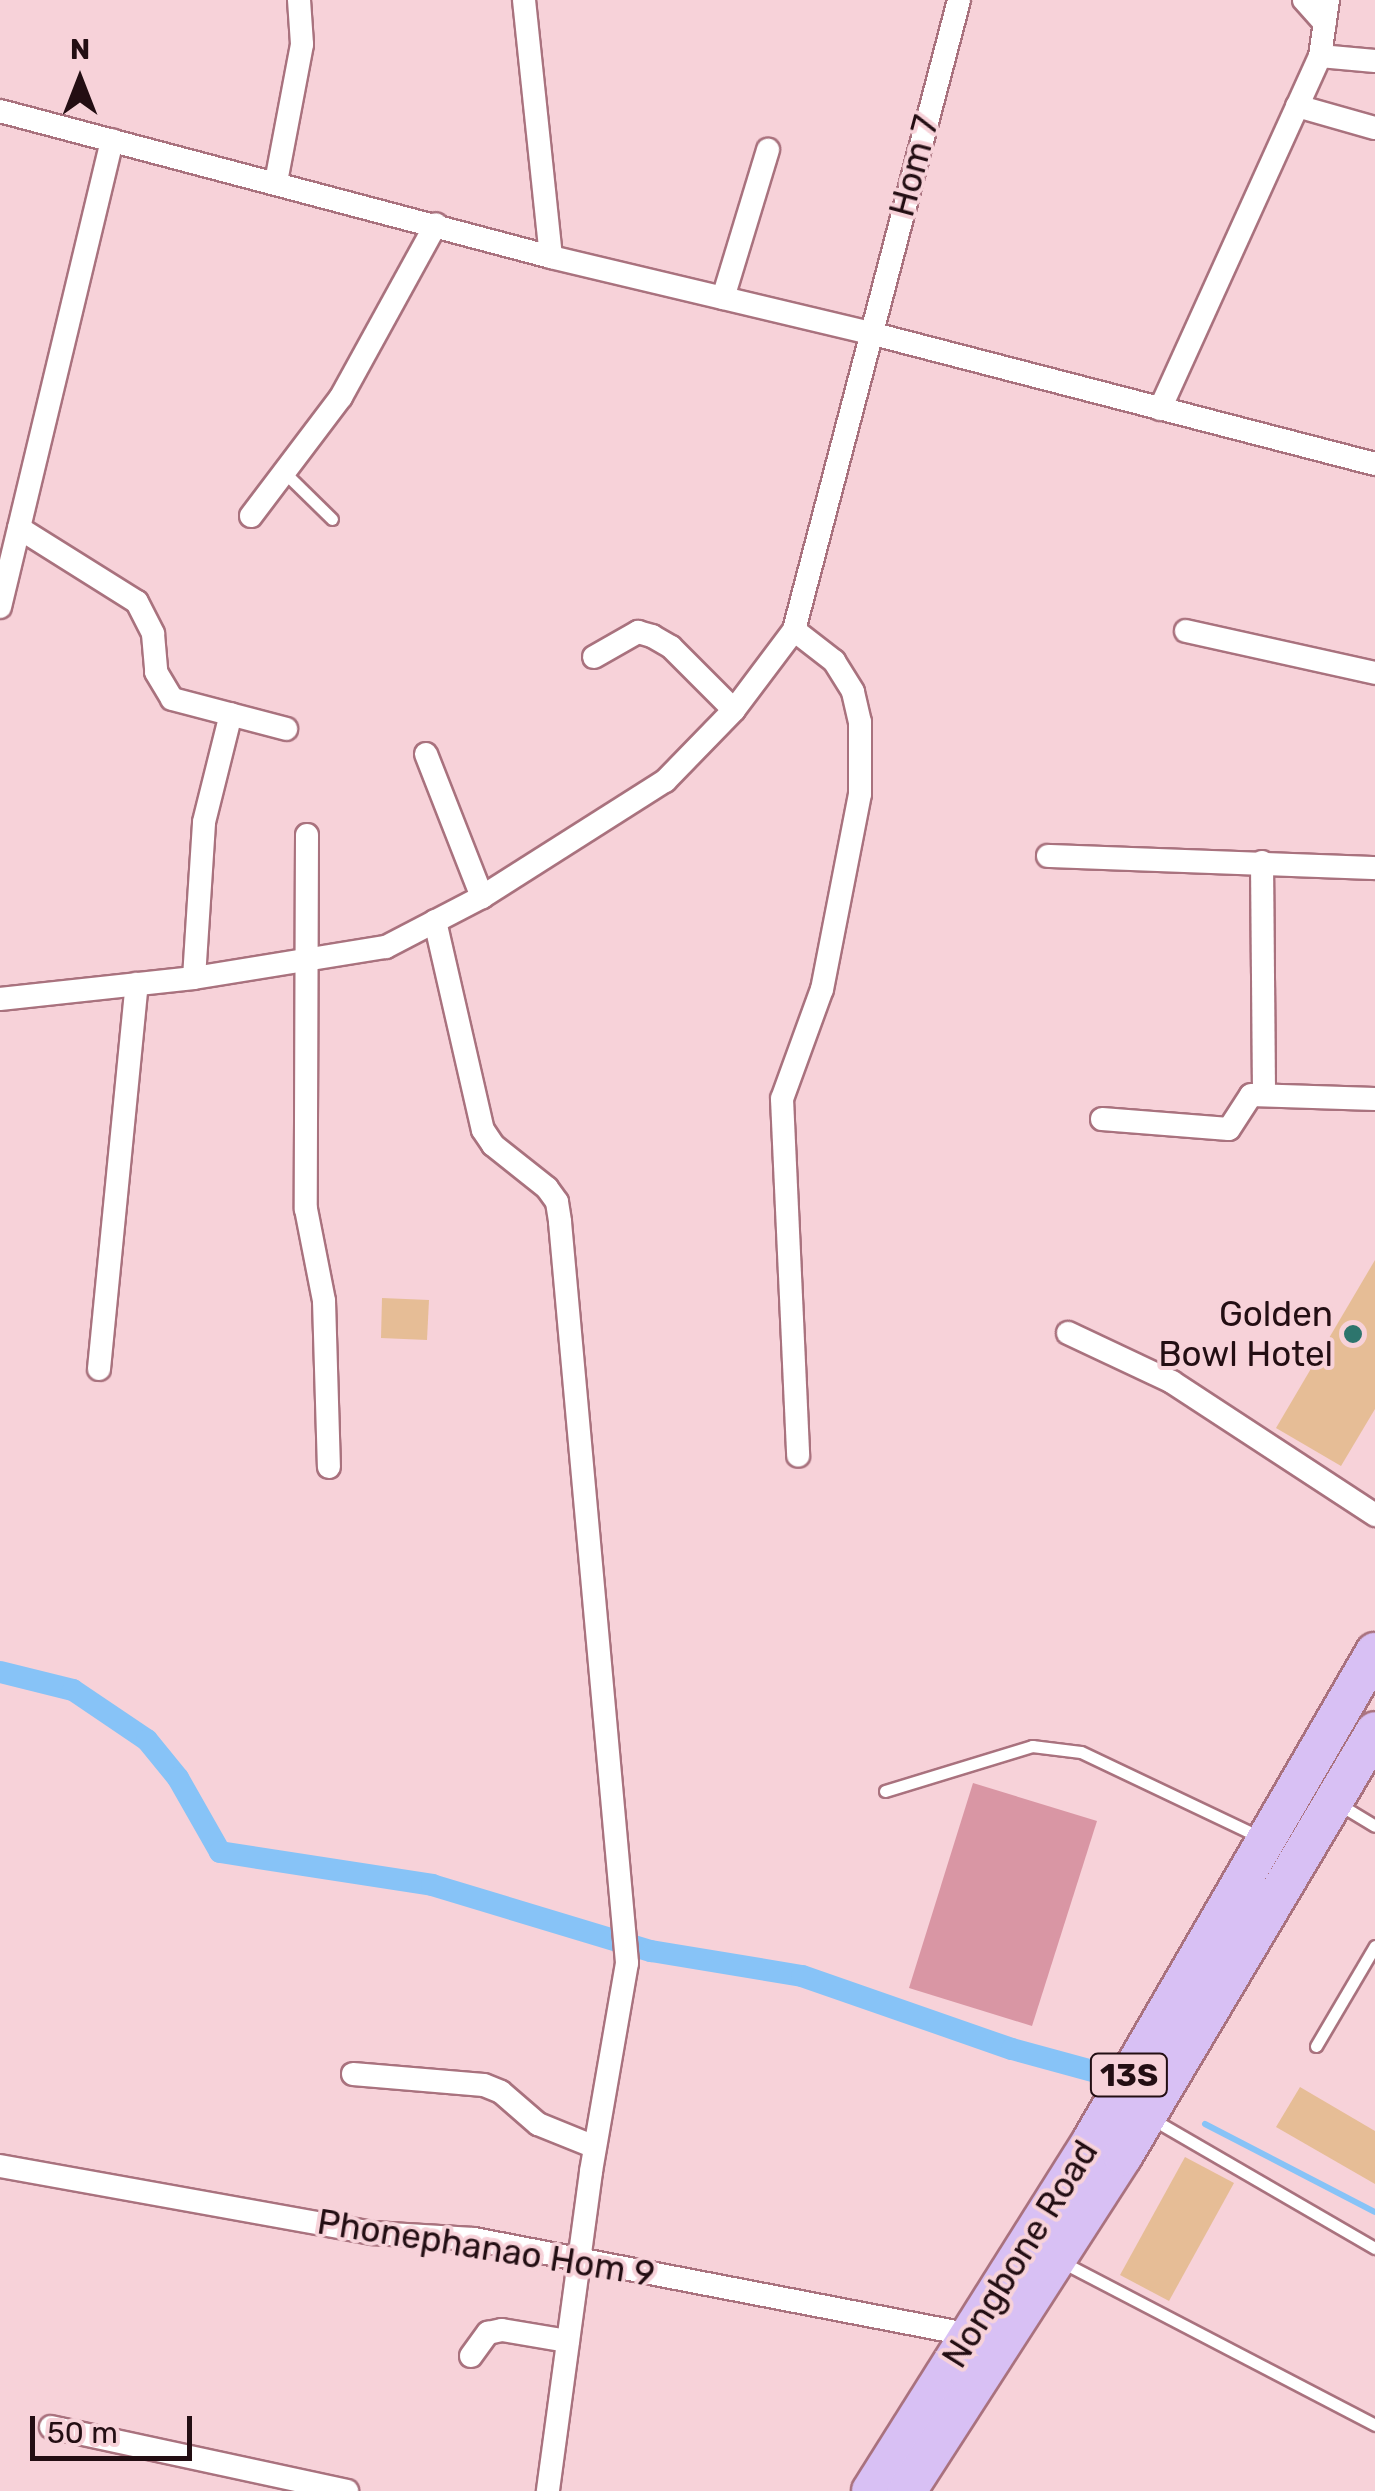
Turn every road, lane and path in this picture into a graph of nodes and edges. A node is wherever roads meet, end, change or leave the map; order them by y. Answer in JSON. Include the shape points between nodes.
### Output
{"nodes":[{"id":1,"x":299,"y":0,"type":"edge"},
{"id":2,"x":524,"y":0,"type":"edge"},
{"id":3,"x":959,"y":0,"type":"edge"},
{"id":4,"x":1304,"y":0,"type":"edge"},
{"id":5,"x":1326,"y":11,"type":"edge"},
{"id":6,"x":1320,"y":56,"type":"junction"},
{"id":7,"x":1375,"y":62,"type":"edge"},
{"id":8,"x":1297,"y":106,"type":"junction"},
{"id":9,"x":0,"y":111,"type":"edge"},
{"id":10,"x":1375,"y":128,"type":"edge"},
{"id":11,"x":112,"y":140,"type":"junction"},
{"id":12,"x":768,"y":150,"type":"dead end"},
{"id":13,"x":276,"y":182,"type":"junction"},
{"id":14,"x":436,"y":224,"type":"junction"},
{"id":15,"x":552,"y":256,"type":"junction"},
{"id":16,"x":723,"y":298,"type":"junction"},
{"id":17,"x":870,"y":333,"type":"junction"},
{"id":18,"x":1160,"y":409,"type":"junction"},
{"id":19,"x":1375,"y":464,"type":"edge"},
{"id":20,"x":284,"y":472,"type":"junction"},
{"id":21,"x":251,"y":516,"type":"dead end"},
{"id":22,"x":332,"y":519,"type":"dead end"},
{"id":23,"x":19,"y":528,"type":"junction"},
{"id":24,"x":0,"y":607,"type":"edge"},
{"id":25,"x":794,"y":630,"type":"junction"},
{"id":26,"x":1186,"y":631,"type":"dead end"},
{"id":27,"x":594,"y":656,"type":"dead end"},
{"id":28,"x":1375,"y":672,"type":"edge"},
{"id":29,"x":734,"y":710,"type":"junction"},
{"id":30,"x":231,"y":714,"type":"junction"},
{"id":31,"x":286,"y":729,"type":"dead end"},
{"id":32,"x":426,"y":754,"type":"dead end"},
{"id":33,"x":307,"y":835,"type":"dead end"},
{"id":34,"x":1048,"y":856,"type":"dead end"},
{"id":35,"x":1262,"y":862,"type":"junction"},
{"id":36,"x":1375,"y":868,"type":"edge"},
{"id":37,"x":482,"y":897,"type":"junction"},
{"id":38,"x":435,"y":921,"type":"junction"},
{"id":39,"x":308,"y":962,"type":"junction"},
{"id":40,"x":194,"y":978,"type":"junction"},
{"id":41,"x":137,"y":984,"type":"junction"},
{"id":42,"x":0,"y":999,"type":"edge"},
{"id":43,"x":1264,"y":1093,"type":"junction"},
{"id":44,"x":1375,"y":1099,"type":"edge"},
{"id":45,"x":1102,"y":1119,"type":"dead end"},
{"id":46,"x":1068,"y":1333,"type":"dead end"},
{"id":47,"x":98,"y":1370,"type":"dead end"},
{"id":48,"x":798,"y":1456,"type":"dead end"},
{"id":49,"x":329,"y":1467,"type":"dead end"},
{"id":50,"x":1375,"y":1516,"type":"edge"},
{"id":51,"x":1375,"y":1652,"type":"edge"},
{"id":52,"x":1375,"y":1731,"type":"edge"},
{"id":53,"x":886,"y":1791,"type":"dead end"},
{"id":54,"x":1334,"y":1801,"type":"junction"},
{"id":55,"x":1375,"y":1826,"type":"edge"},
{"id":56,"x":1266,"y":1840,"type":"junction"},
{"id":57,"x":1375,"y":1946,"type":"edge"},
{"id":58,"x":1316,"y":2046,"type":"dead end"},
{"id":59,"x":352,"y":2074,"type":"dead end"},
{"id":60,"x":1147,"y":2116,"type":"junction"},
{"id":61,"x":595,"y":2147,"type":"junction"},
{"id":62,"x":0,"y":2166,"type":"edge"},
{"id":63,"x":1375,"y":2248,"type":"edge"},
{"id":64,"x":579,"y":2258,"type":"junction"},
{"id":65,"x":1057,"y":2259,"type":"junction"},
{"id":66,"x":970,"y":2335,"type":"junction"},
{"id":67,"x":568,"y":2340,"type":"junction"},
{"id":68,"x":471,"y":2356,"type":"dead end"},
{"id":69,"x":1375,"y":2425,"type":"edge"},
{"id":70,"x":51,"y":2427,"type":"dead end"},
{"id":71,"x":347,"y":2491,"type":"edge"},
{"id":72,"x":548,"y":2491,"type":"edge"},
{"id":73,"x":871,"y":2491,"type":"edge"},
{"id":74,"x":907,"y":2491,"type":"edge"}],
"edges":[{"from":1,"to":13,"type":"street","via":[[302,44]]},
{"from":2,"to":15,"type":"street"},
{"from":3,"to":17,"type":"street","name":"Hom 7"},
{"from":4,"to":5,"type":"street"},
{"from":5,"to":6,"type":"street"},
{"from":6,"to":7,"type":"street"},
{"from":6,"to":8,"type":"street"},
{"from":8,"to":10,"type":"street"},
{"from":8,"to":18,"type":"street"},
{"from":9,"to":11,"type":"street"},
{"from":11,"to":13,"type":"street"},
{"from":11,"to":23,"type":"street"},
{"from":12,"to":16,"type":"street"},
{"from":13,"to":14,"type":"street"},
{"from":14,"to":15,"type":"street"},
{"from":14,"to":20,"type":"street","via":[[341,397]]},
{"from":15,"to":16,"type":"street"},
{"from":16,"to":17,"type":"street"},
{"from":17,"to":18,"type":"street"},
{"from":17,"to":25,"type":"street","name":"Hom 7"},
{"from":18,"to":19,"type":"street"},
{"from":20,"to":21,"type":"street"},
{"from":20,"to":22,"type":"lane"},
{"from":23,"to":24,"type":"street"},
{"from":23,"to":30,"type":"street","via":[[137,602],[153,634],[156,672],[172,698]]},
{"from":25,"to":29,"type":"street"},
{"from":25,"to":48,"type":"street","via":[[834,661],[853,692],[860,722],[860,776],[822,990],[782,1099]]},
{"from":26,"to":28,"type":"street"},
{"from":27,"to":29,"type":"street","via":[[638,632],[652,636]]},
{"from":29,"to":37,"type":"street","via":[[665,781]]},
{"from":30,"to":31,"type":"street"},
{"from":30,"to":40,"type":"street","via":[[204,822]]},
{"from":32,"to":37,"type":"street"},
{"from":33,"to":39,"type":"street"},
{"from":34,"to":35,"type":"street"},
{"from":35,"to":36,"type":"street"},
{"from":35,"to":43,"type":"street"},
{"from":37,"to":38,"type":"street"},
{"from":38,"to":39,"type":"street","via":[[386,948]]},
{"from":38,"to":61,"type":"street","via":[[483,1130],[546,1188],[558,1212],[627,1963]]},
{"from":39,"to":40,"type":"street"},
{"from":39,"to":49,"type":"street","via":[[306,1209],[324,1301]]},
{"from":40,"to":41,"type":"street"},
{"from":41,"to":42,"type":"street"},
{"from":41,"to":47,"type":"street"},
{"from":43,"to":44,"type":"street"},
{"from":43,"to":45,"type":"street","via":[[1248,1097],[1229,1129]]},
{"from":46,"to":50,"type":"street","via":[[1172,1382]]},
{"from":51,"to":56,"type":"highway","name":"Nongbone Road","number":"13S"},
{"from":52,"to":54,"type":"highway","name":"Nongbone Road","number":"13S"},
{"from":53,"to":56,"type":"lane","via":[[1032,1746],[1082,1752]]},
{"from":54,"to":55,"type":"lane"},
{"from":54,"to":60,"type":"highway","name":"Nongbone Road","number":"13S"},
{"from":56,"to":66,"type":"highway","name":"Nongbone Road","number":"13S"},
{"from":57,"to":58,"type":"lane"},
{"from":59,"to":61,"type":"street","via":[[484,2085],[538,2124]]},
{"from":60,"to":63,"type":"lane"},
{"from":60,"to":65,"type":"highway","name":"Nongbone Road","number":"13S"},
{"from":61,"to":64,"type":"street"},
{"from":62,"to":64,"type":"street","name":"Phonephanao Hom 9","via":[[373,2233],[474,2239]]},
{"from":64,"to":66,"type":"street","name":"Phonephanao Hom 9"},
{"from":64,"to":67,"type":"street"},
{"from":65,"to":69,"type":"lane"},
{"from":65,"to":74,"type":"highway","name":"Nongbone Road","number":"13S"},
{"from":66,"to":73,"type":"highway","name":"Nongbone Road","number":"13S"},
{"from":67,"to":68,"type":"street","via":[[502,2330],[488,2333]]},
{"from":67,"to":72,"type":"street"},
{"from":70,"to":71,"type":"street"}]}
